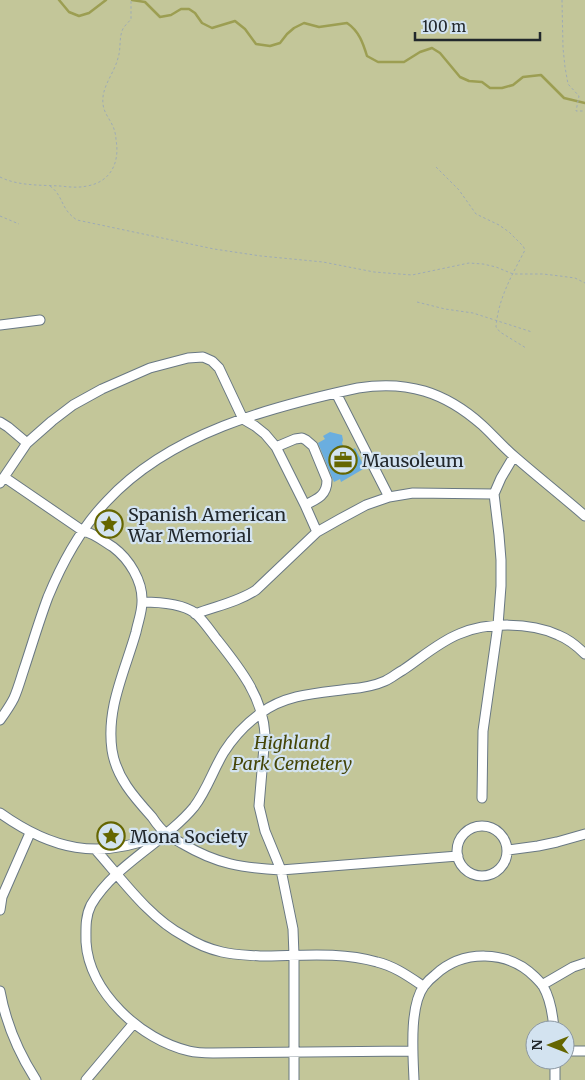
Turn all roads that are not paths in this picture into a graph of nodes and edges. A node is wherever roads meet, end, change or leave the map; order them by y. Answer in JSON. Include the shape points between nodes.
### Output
{"nodes":[{"id":1,"x":40,"y":320,"type":"dead end"},
{"id":2,"x":0,"y":326,"type":"edge"},
{"id":3,"x":336,"y":392,"type":"junction"},
{"id":4,"x":243,"y":419,"type":"junction"},
{"id":5,"x":0,"y":422,"type":"edge"},
{"id":6,"x":27,"y":443,"type":"junction"},
{"id":7,"x":276,"y":447,"type":"junction"},
{"id":8,"x":514,"y":456,"type":"junction"},
{"id":9,"x":2,"y":480,"type":"edge"},
{"id":10,"x":494,"y":494,"type":"junction"},
{"id":11,"x":389,"y":497,"type":"junction"},
{"id":12,"x":305,"y":504,"type":"junction"},
{"id":13,"x":585,"y":516,"type":"edge"},
{"id":14,"x":83,"y":530,"type":"junction"},
{"id":15,"x":317,"y":532,"type":"junction"},
{"id":16,"x":142,"y":602,"type":"junction"},
{"id":17,"x":195,"y":614,"type":"junction"},
{"id":18,"x":498,"y":625,"type":"junction"},
{"id":19,"x":585,"y":654,"type":"edge"},
{"id":20,"x":261,"y":713,"type":"junction"},
{"id":21,"x":0,"y":720,"type":"edge"},
{"id":22,"x":482,"y":798,"type":"dead end"},
{"id":23,"x":0,"y":813,"type":"edge"},
{"id":24,"x":30,"y":832,"type":"junction"},
{"id":25,"x":166,"y":834,"type":"junction"},
{"id":26,"x":585,"y":834,"type":"edge"},
{"id":27,"x":95,"y":849,"type":"junction"},
{"id":28,"x":508,"y":850,"type":"junction"},
{"id":29,"x":458,"y":856,"type":"junction"},
{"id":30,"x":281,"y":870,"type":"junction"},
{"id":31,"x":117,"y":874,"type":"junction"},
{"id":32,"x":0,"y":910,"type":"edge"},
{"id":33,"x":294,"y":956,"type":"junction"},
{"id":34,"x":585,"y":963,"type":"edge"},
{"id":35,"x":542,"y":985,"type":"junction"},
{"id":36,"x":423,"y":986,"type":"junction"},
{"id":37,"x":0,"y":991,"type":"edge"},
{"id":38,"x":552,"y":1020,"type":"edge"},
{"id":39,"x":134,"y":1023,"type":"junction"},
{"id":40,"x":413,"y":1051,"type":"junction"},
{"id":41,"x":294,"y":1052,"type":"junction"},
{"id":42,"x":36,"y":1080,"type":"edge"},
{"id":43,"x":86,"y":1080,"type":"edge"},
{"id":44,"x":294,"y":1080,"type":"edge"},
{"id":45,"x":414,"y":1080,"type":"edge"}],
"edges":[{"from":1,"to":2,"type":"lane"},
{"from":3,"to":4,"type":"lane"},
{"from":3,"to":8,"type":"lane","via":[[370,386],[398,386],[439,396],[466,412]]},
{"from":3,"to":11,"type":"lane"},
{"from":4,"to":6,"type":"lane","via":[[219,368],[209,359],[196,357],[150,368],[102,389],[62,412]]},
{"from":4,"to":7,"type":"lane","via":[[265,434]]},
{"from":4,"to":14,"type":"lane","via":[[197,437],[150,464],[113,494]]},
{"from":5,"to":6,"type":"lane"},
{"from":6,"to":9,"type":"lane"},
{"from":7,"to":12,"type":"lane"},
{"from":7,"to":12,"type":"lane","via":[[299,438],[313,446],[327,484],[322,495]]},
{"from":8,"to":10,"type":"lane"},
{"from":8,"to":13,"type":"lane"},
{"from":9,"to":14,"type":"lane"},
{"from":10,"to":11,"type":"lane","via":[[413,493]]},
{"from":10,"to":18,"type":"lane","via":[[501,560]]},
{"from":11,"to":15,"type":"lane","via":[[366,505]]},
{"from":12,"to":15,"type":"lane"},
{"from":14,"to":16,"type":"lane","via":[[124,557],[137,577]]},
{"from":14,"to":21,"type":"lane","via":[[48,598],[15,696]]},
{"from":15,"to":17,"type":"lane","via":[[256,590]]},
{"from":16,"to":17,"type":"lane","via":[[183,607]]},
{"from":16,"to":25,"type":"lane","via":[[114,704],[111,741],[114,761],[122,780]]},
{"from":17,"to":20,"type":"lane","via":[[250,685]]},
{"from":18,"to":19,"type":"lane","via":[[534,628],[556,634]]},
{"from":18,"to":20,"type":"lane","via":[[459,634],[377,684],[306,694]]},
{"from":18,"to":22,"type":"lane","via":[[483,731]]},
{"from":20,"to":25,"type":"lane","via":[[224,753],[193,808]]},
{"from":20,"to":30,"type":"lane","via":[[265,735],[259,806]]},
{"from":23,"to":24,"type":"lane"},
{"from":24,"to":27,"type":"lane","via":[[55,843]]},
{"from":24,"to":32,"type":"lane","via":[[2,897]]},
{"from":25,"to":27,"type":"lane","via":[[125,846]]},
{"from":25,"to":30,"type":"lane","via":[[226,864]]},
{"from":25,"to":31,"type":"lane"},
{"from":26,"to":28,"type":"lane"},
{"from":27,"to":31,"type":"lane"},
{"from":28,"to":29,"type":"lane","via":[[504,865],[492,874],[477,876],[464,868]]},
{"from":28,"to":29,"type":"lane","via":[[497,830],[476,826],[463,834],[457,848]]},
{"from":29,"to":30,"type":"lane"},
{"from":30,"to":33,"type":"lane","via":[[292,921]]},
{"from":31,"to":33,"type":"lane","via":[[154,915],[184,936],[211,949],[243,955]]},
{"from":31,"to":39,"type":"lane","via":[[88,911],[87,950],[100,984]]},
{"from":33,"to":36,"type":"lane","via":[[342,956],[376,961],[399,970]]},
{"from":33,"to":41,"type":"lane"},
{"from":34,"to":35,"type":"lane"},
{"from":35,"to":36,"type":"lane","via":[[522,966],[486,955],[448,965]]},
{"from":35,"to":38,"type":"lane"},
{"from":36,"to":40,"type":"lane","via":[[416,1006]]},
{"from":37,"to":42,"type":"lane","via":[[14,1040]]},
{"from":39,"to":41,"type":"lane","via":[[164,1042],[196,1052]]},
{"from":39,"to":43,"type":"lane"},
{"from":40,"to":41,"type":"lane"},
{"from":40,"to":45,"type":"lane"},
{"from":41,"to":44,"type":"lane"}]}
